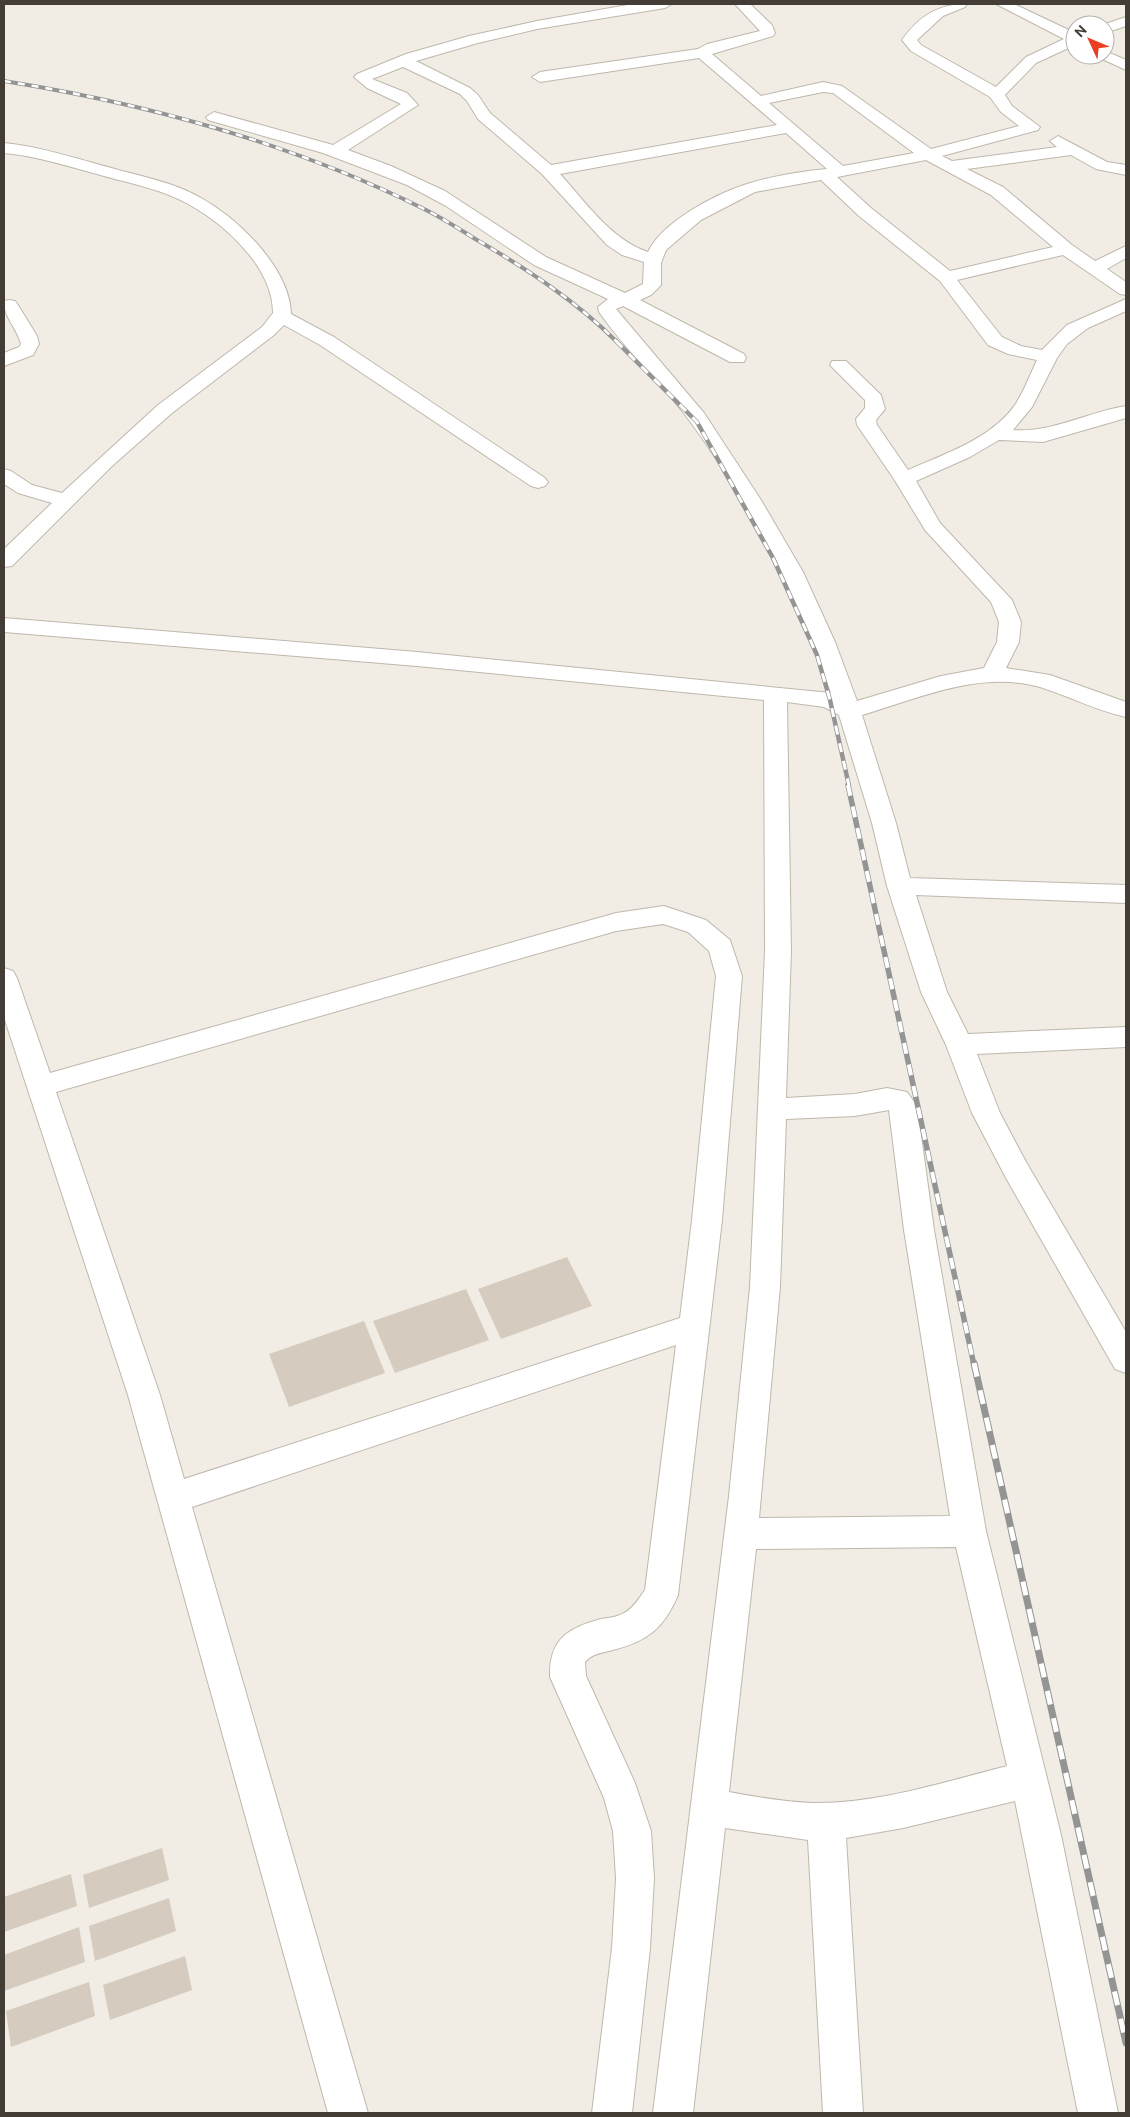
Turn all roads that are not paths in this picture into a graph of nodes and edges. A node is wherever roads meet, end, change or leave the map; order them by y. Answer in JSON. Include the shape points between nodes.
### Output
{"nodes":[{"id":1,"x":665,"y":4,"type":"edge"},
{"id":2,"x":742,"y":4,"type":"edge"},
{"id":3,"x":955,"y":4,"type":"edge"},
{"id":4,"x":1003,"y":4,"type":"edge"},
{"id":5,"x":1065,"y":35,"type":"edge"},
{"id":6,"x":1065,"y":44,"type":"edge"},
{"id":7,"x":702,"y":53,"type":"junction"},
{"id":8,"x":407,"y":60,"type":"junction"},
{"id":9,"x":540,"y":77,"type":"dead end"},
{"id":10,"x":997,"y":94,"type":"junction"},
{"id":11,"x":757,"y":101,"type":"junction"},
{"id":12,"x":214,"y":117,"type":"dead end"},
{"id":13,"x":1032,"y":127,"type":"junction"},
{"id":14,"x":789,"y":128,"type":"junction"},
{"id":15,"x":4,"y":148,"type":"edge"},
{"id":16,"x":1073,"y":150,"type":"junction"},
{"id":17,"x":335,"y":151,"type":"junction"},
{"id":18,"x":928,"y":154,"type":"junction"},
{"id":19,"x":951,"y":166,"type":"junction"},
{"id":20,"x":1126,"y":170,"type":"edge"},
{"id":21,"x":548,"y":171,"type":"junction"},
{"id":22,"x":831,"y":172,"type":"junction"},
{"id":23,"x":1066,"y":249,"type":"junction"},
{"id":24,"x":1126,"y":251,"type":"edge"},
{"id":25,"x":653,"y":259,"type":"junction"},
{"id":26,"x":1094,"y":269,"type":"junction"},
{"id":27,"x":946,"y":277,"type":"junction"},
{"id":28,"x":1126,"y":290,"type":"edge"},
{"id":29,"x":624,"y":299,"type":"junction"},
{"id":30,"x":1126,"y":304,"type":"edge"},
{"id":31,"x":9,"y":305,"type":"dead end"},
{"id":32,"x":282,"y":316,"type":"junction"},
{"id":33,"x":1049,"y":356,"type":"junction"},
{"id":34,"x":737,"y":358,"type":"dead end"},
{"id":35,"x":4,"y":360,"type":"edge"},
{"id":36,"x":839,"y":365,"type":"dead end"},
{"id":37,"x":1126,"y":412,"type":"edge"},
{"id":38,"x":996,"y":434,"type":"junction"},
{"id":39,"x":4,"y":475,"type":"edge"},
{"id":40,"x":904,"y":480,"type":"junction"},
{"id":41,"x":538,"y":482,"type":"dead end"},
{"id":42,"x":65,"y":500,"type":"junction"},
{"id":43,"x":4,"y":561,"type":"edge"},
{"id":44,"x":4,"y":625,"type":"edge"},
{"id":45,"x":992,"y":673,"type":"junction"},
{"id":46,"x":775,"y":694,"type":"junction"},
{"id":47,"x":1126,"y":710,"type":"edge"},
{"id":48,"x":849,"y":711,"type":"junction"},
{"id":49,"x":900,"y":886,"type":"junction"},
{"id":50,"x":1126,"y":894,"type":"edge"},
{"id":51,"x":4,"y":978,"type":"edge"},
{"id":52,"x":1126,"y":1037,"type":"edge"},
{"id":53,"x":960,"y":1045,"type":"junction"},
{"id":54,"x":40,"y":1086,"type":"junction"},
{"id":55,"x":774,"y":1109,"type":"junction"},
{"id":56,"x":694,"y":1326,"type":"junction"},
{"id":57,"x":1126,"y":1360,"type":"edge"},
{"id":58,"x":173,"y":1498,"type":"junction"},
{"id":59,"x":969,"y":1531,"type":"junction"},
{"id":60,"x":741,"y":1534,"type":"junction"},
{"id":61,"x":1029,"y":1779,"type":"junction"},
{"id":62,"x":710,"y":1807,"type":"junction"},
{"id":63,"x":826,"y":1821,"type":"junction"},
{"id":64,"x":348,"y":2113,"type":"edge"},
{"id":65,"x":612,"y":2113,"type":"edge"},
{"id":66,"x":673,"y":2113,"type":"edge"},
{"id":67,"x":843,"y":2113,"type":"edge"},
{"id":68,"x":1098,"y":2113,"type":"edge"}],
"edges":[{"from":1,"to":8,"type":"street","via":[[520,27],[469,39]]},
{"from":2,"to":7,"type":"street","via":[[767,28],[768,33],[712,47]]},
{"from":3,"to":10,"type":"street","via":[[927,23],[910,40],[911,44]]},
{"from":4,"to":5,"type":"street"},
{"from":6,"to":10,"type":"street","via":[[1031,60]]},
{"from":7,"to":9,"type":"street"},
{"from":7,"to":11,"type":"street"},
{"from":8,"to":17,"type":"street","via":[[362,77],[403,98],[410,105]]},
{"from":8,"to":21,"type":"street","via":[[409,65],[465,91],[484,116]]},
{"from":10,"to":13,"type":"street","via":[[1009,112]]},
{"from":11,"to":14,"type":"street"},
{"from":11,"to":18,"type":"street","via":[[823,88],[837,89]]},
{"from":12,"to":17,"type":"street"},
{"from":13,"to":16,"type":"street"},
{"from":13,"to":18,"type":"street"},
{"from":14,"to":21,"type":"street"},
{"from":14,"to":22,"type":"street"},
{"from":15,"to":32,"type":"street","via":[[58,158],[196,201],[236,234],[268,270],[280,294]]},
{"from":16,"to":19,"type":"street"},
{"from":16,"to":20,"type":"street","via":[[1102,166]]},
{"from":17,"to":29,"type":"street","via":[[439,195],[539,260]]},
{"from":18,"to":19,"type":"street"},
{"from":18,"to":22,"type":"street"},
{"from":19,"to":23,"type":"street","via":[[997,191]]},
{"from":21,"to":25,"type":"street","via":[[614,241],[628,251]]},
{"from":22,"to":25,"type":"street","via":[[752,188],[726,198],[672,234]]},
{"from":22,"to":27,"type":"street","via":[[865,212]]},
{"from":23,"to":26,"type":"street"},
{"from":23,"to":27,"type":"street"},
{"from":24,"to":26,"type":"street"},
{"from":25,"to":29,"type":"street","via":[[654,282],[648,289]]},
{"from":26,"to":28,"type":"street"},
{"from":27,"to":33,"type":"street","via":[[995,341],[1006,348]]},
{"from":29,"to":34,"type":"street"},
{"from":29,"to":48,"type":"street","via":[[607,307],[608,312],[696,416],[751,500],[804,598]]},
{"from":30,"to":33,"type":"street","via":[[1060,340]]},
{"from":31,"to":35,"type":"street","via":[[30,344],[26,351]]},
{"from":32,"to":41,"type":"street","via":[[327,341]]},
{"from":32,"to":42,"type":"street","via":[[268,332],[166,408]]},
{"from":33,"to":38,"type":"street","via":[[1030,398],[1016,417]]},
{"from":36,"to":40,"type":"street","via":[[874,399],[875,409],[866,419],[867,425]]},
{"from":37,"to":38,"type":"street","via":[[1043,436]]},
{"from":38,"to":40,"type":"street"},
{"from":39,"to":42,"type":"street","via":[[25,489]]},
{"from":40,"to":45,"type":"street","via":[[932,526],[1001,600],[1010,622],[1008,642]]},
{"from":42,"to":43,"type":"street"},
{"from":44,"to":46,"type":"street","via":[[491,664]]},
{"from":45,"to":47,"type":"street","via":[[1042,680]]},
{"from":45,"to":48,"type":"street","via":[[950,681]]},
{"from":46,"to":48,"type":"street","via":[[830,700]]},
{"from":46,"to":55,"type":"street","via":[[778,951]]},
{"from":48,"to":49,"type":"street"},
{"from":49,"to":50,"type":"street"},
{"from":49,"to":53,"type":"street","via":[[934,992]]},
{"from":51,"to":54,"type":"street"},
{"from":52,"to":53,"type":"street"},
{"from":53,"to":57,"type":"street","via":[[986,1113],[1016,1170]]},
{"from":54,"to":56,"type":"street","via":[[616,922],[664,915],[697,926],[721,947],[729,976]]},
{"from":54,"to":58,"type":"street","via":[[144,1395]]},
{"from":55,"to":59,"type":"street","via":[[886,1099],[897,1100],[903,1106],[919,1230]]},
{"from":55,"to":60,"type":"street","via":[[766,1286]]},
{"from":56,"to":58,"type":"street"},
{"from":56,"to":65,"type":"street","via":[[661,1595],[637,1625],[584,1641],[572,1649],[566,1663],[568,1677],[622,1796],[632,1831],[635,1878],[631,1948]]},
{"from":58,"to":64,"type":"street"},
{"from":59,"to":60,"type":"street"},
{"from":59,"to":61,"type":"street"},
{"from":60,"to":62,"type":"street"},
{"from":61,"to":63,"type":"street","via":[[890,1812]]},
{"from":61,"to":68,"type":"street"},
{"from":62,"to":63,"type":"street","via":[[769,1817]]},
{"from":62,"to":66,"type":"street"},
{"from":63,"to":67,"type":"street"}]}
